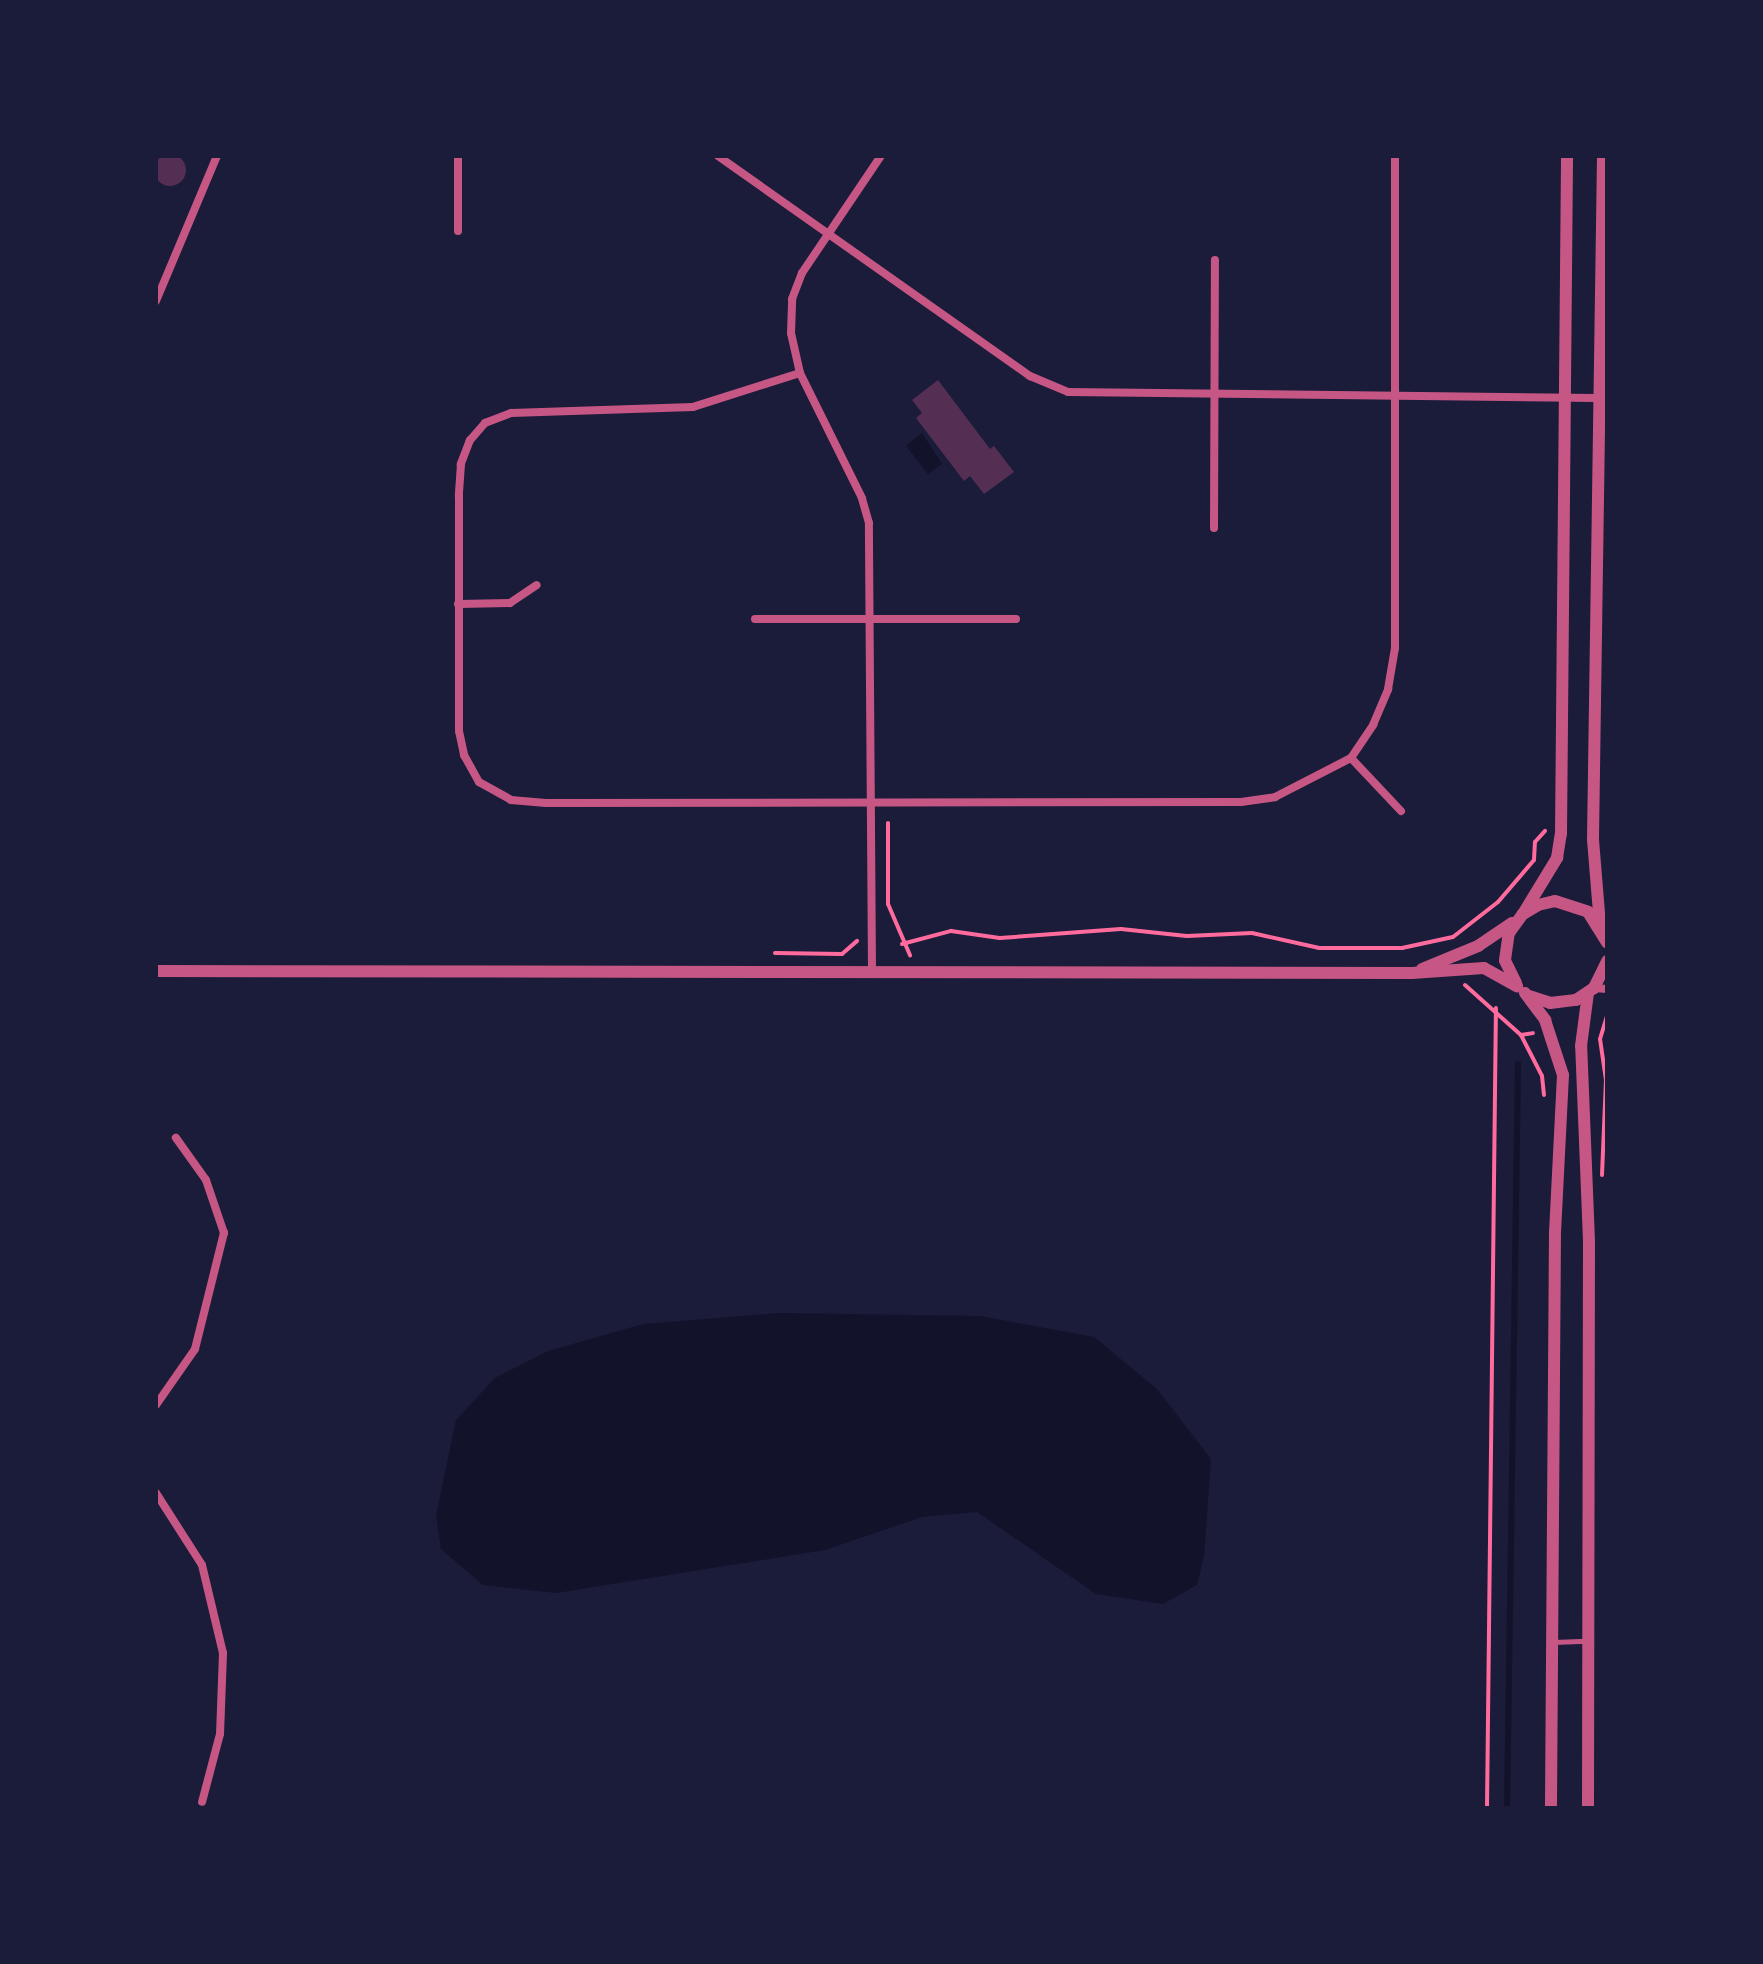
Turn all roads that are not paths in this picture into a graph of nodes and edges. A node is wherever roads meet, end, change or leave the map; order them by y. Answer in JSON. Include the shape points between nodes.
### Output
{"nodes":[{"id":1,"x":217,"y":156,"type":"edge"},
{"id":2,"x":458,"y":156,"type":"edge"},
{"id":3,"x":718,"y":156,"type":"edge"},
{"id":4,"x":881,"y":156,"type":"edge"},
{"id":5,"x":1395,"y":156,"type":"edge"},
{"id":6,"x":1567,"y":156,"type":"edge"},
{"id":7,"x":1603,"y":156,"type":"edge"},
{"id":8,"x":458,"y":231,"type":"dead end"},
{"id":9,"x":828,"y":231,"type":"junction"},
{"id":10,"x":1215,"y":260,"type":"dead end"},
{"id":11,"x":156,"y":266,"type":"edge"},
{"id":12,"x":168,"y":272,"type":"junction"},
{"id":13,"x":156,"y":301,"type":"edge"},
{"id":14,"x":800,"y":373,"type":"junction"},
{"id":15,"x":1212,"y":395,"type":"junction"},
{"id":16,"x":1395,"y":396,"type":"junction"},
{"id":17,"x":1566,"y":396,"type":"junction"},
{"id":18,"x":1596,"y":398,"type":"junction"},
{"id":19,"x":1214,"y":528,"type":"dead end"},
{"id":20,"x":537,"y":585,"type":"dead end"},
{"id":21,"x":458,"y":604,"type":"junction"},
{"id":22,"x":873,"y":618,"type":"junction"},
{"id":23,"x":755,"y":619,"type":"dead end"},
{"id":24,"x":1016,"y":619,"type":"dead end"},
{"id":25,"x":1351,"y":758,"type":"junction"},
{"id":26,"x":872,"y":803,"type":"junction"},
{"id":27,"x":1401,"y":811,"type":"dead end"},
{"id":28,"x":1519,"y":917,"type":"junction"},
{"id":29,"x":1603,"y":928,"type":"edge"},
{"id":30,"x":1607,"y":943,"type":"edge"},
{"id":31,"x":1607,"y":961,"type":"edge"},
{"id":32,"x":156,"y":971,"type":"edge"},
{"id":33,"x":872,"y":971,"type":"junction"},
{"id":34,"x":1412,"y":973,"type":"junction"},
{"id":35,"x":1521,"y":989,"type":"junction"},
{"id":36,"x":1596,"y":990,"type":"edge"},
{"id":37,"x":176,"y":1138,"type":"dead end"},
{"id":38,"x":156,"y":1405,"type":"edge"},
{"id":39,"x":156,"y":1493,"type":"edge"},
{"id":40,"x":1589,"y":1641,"type":"junction"},
{"id":41,"x":1552,"y":1642,"type":"junction"},
{"id":42,"x":202,"y":1802,"type":"dead end"},
{"id":43,"x":1551,"y":1808,"type":"edge"},
{"id":44,"x":1588,"y":1808,"type":"edge"}],
"edges":[{"from":1,"to":12,"type":"street"},
{"from":2,"to":8,"type":"street"},
{"from":3,"to":9,"type":"street"},
{"from":4,"to":9,"type":"street"},
{"from":5,"to":16,"type":"street"},
{"from":6,"to":17,"type":"street"},
{"from":7,"to":18,"type":"street"},
{"from":9,"to":14,"type":"street","via":[[792,299],[791,333]]},
{"from":9,"to":15,"type":"street","via":[[1030,376],[1068,392]]},
{"from":10,"to":15,"type":"street"},
{"from":11,"to":12,"type":"street"},
{"from":12,"to":13,"type":"street"},
{"from":14,"to":21,"type":"street","via":[[693,407],[539,409],[485,423],[470,440],[461,464]]},
{"from":14,"to":22,"type":"street","via":[[862,498],[869,523]]},
{"from":15,"to":16,"type":"street"},
{"from":15,"to":19,"type":"street"},
{"from":16,"to":17,"type":"street"},
{"from":16,"to":25,"type":"street","via":[[1395,648],[1388,689]]},
{"from":17,"to":18,"type":"street"},
{"from":17,"to":28,"type":"street","via":[[1561,834],[1557,858]]},
{"from":18,"to":29,"type":"street","via":[[1593,839]]},
{"from":20,"to":21,"type":"street","via":[[510,603]]},
{"from":21,"to":26,"type":"street","via":[[464,755],[479,782],[501,796],[546,803]]},
{"from":22,"to":23,"type":"street"},
{"from":22,"to":24,"type":"street"},
{"from":22,"to":26,"type":"street"},
{"from":25,"to":26,"type":"street","via":[[1316,779],[1262,800]]},
{"from":25,"to":27,"type":"street"},
{"from":26,"to":33,"type":"street"},
{"from":28,"to":29,"type":"street","via":[[1555,901],[1588,912]]},
{"from":28,"to":34,"type":"street","via":[[1478,946]]},
{"from":28,"to":35,"type":"street","via":[[1505,960]]},
{"from":29,"to":30,"type":"street"},
{"from":31,"to":36,"type":"street"},
{"from":32,"to":33,"type":"street"},
{"from":33,"to":34,"type":"street"},
{"from":34,"to":35,"type":"street","via":[[1484,968]]},
{"from":35,"to":36,"type":"street","via":[[1550,1003]]},
{"from":35,"to":41,"type":"street","via":[[1545,1020],[1563,1075],[1555,1231]]},
{"from":36,"to":40,"type":"street","via":[[1581,1046],[1587,1115]]},
{"from":37,"to":38,"type":"street","via":[[206,1180],[224,1233],[195,1349]]},
{"from":39,"to":42,"type":"street","via":[[202,1565],[223,1653],[220,1734]]},
{"from":40,"to":41,"type":"lane"},
{"from":40,"to":44,"type":"street"},
{"from":41,"to":43,"type":"street"}]}
